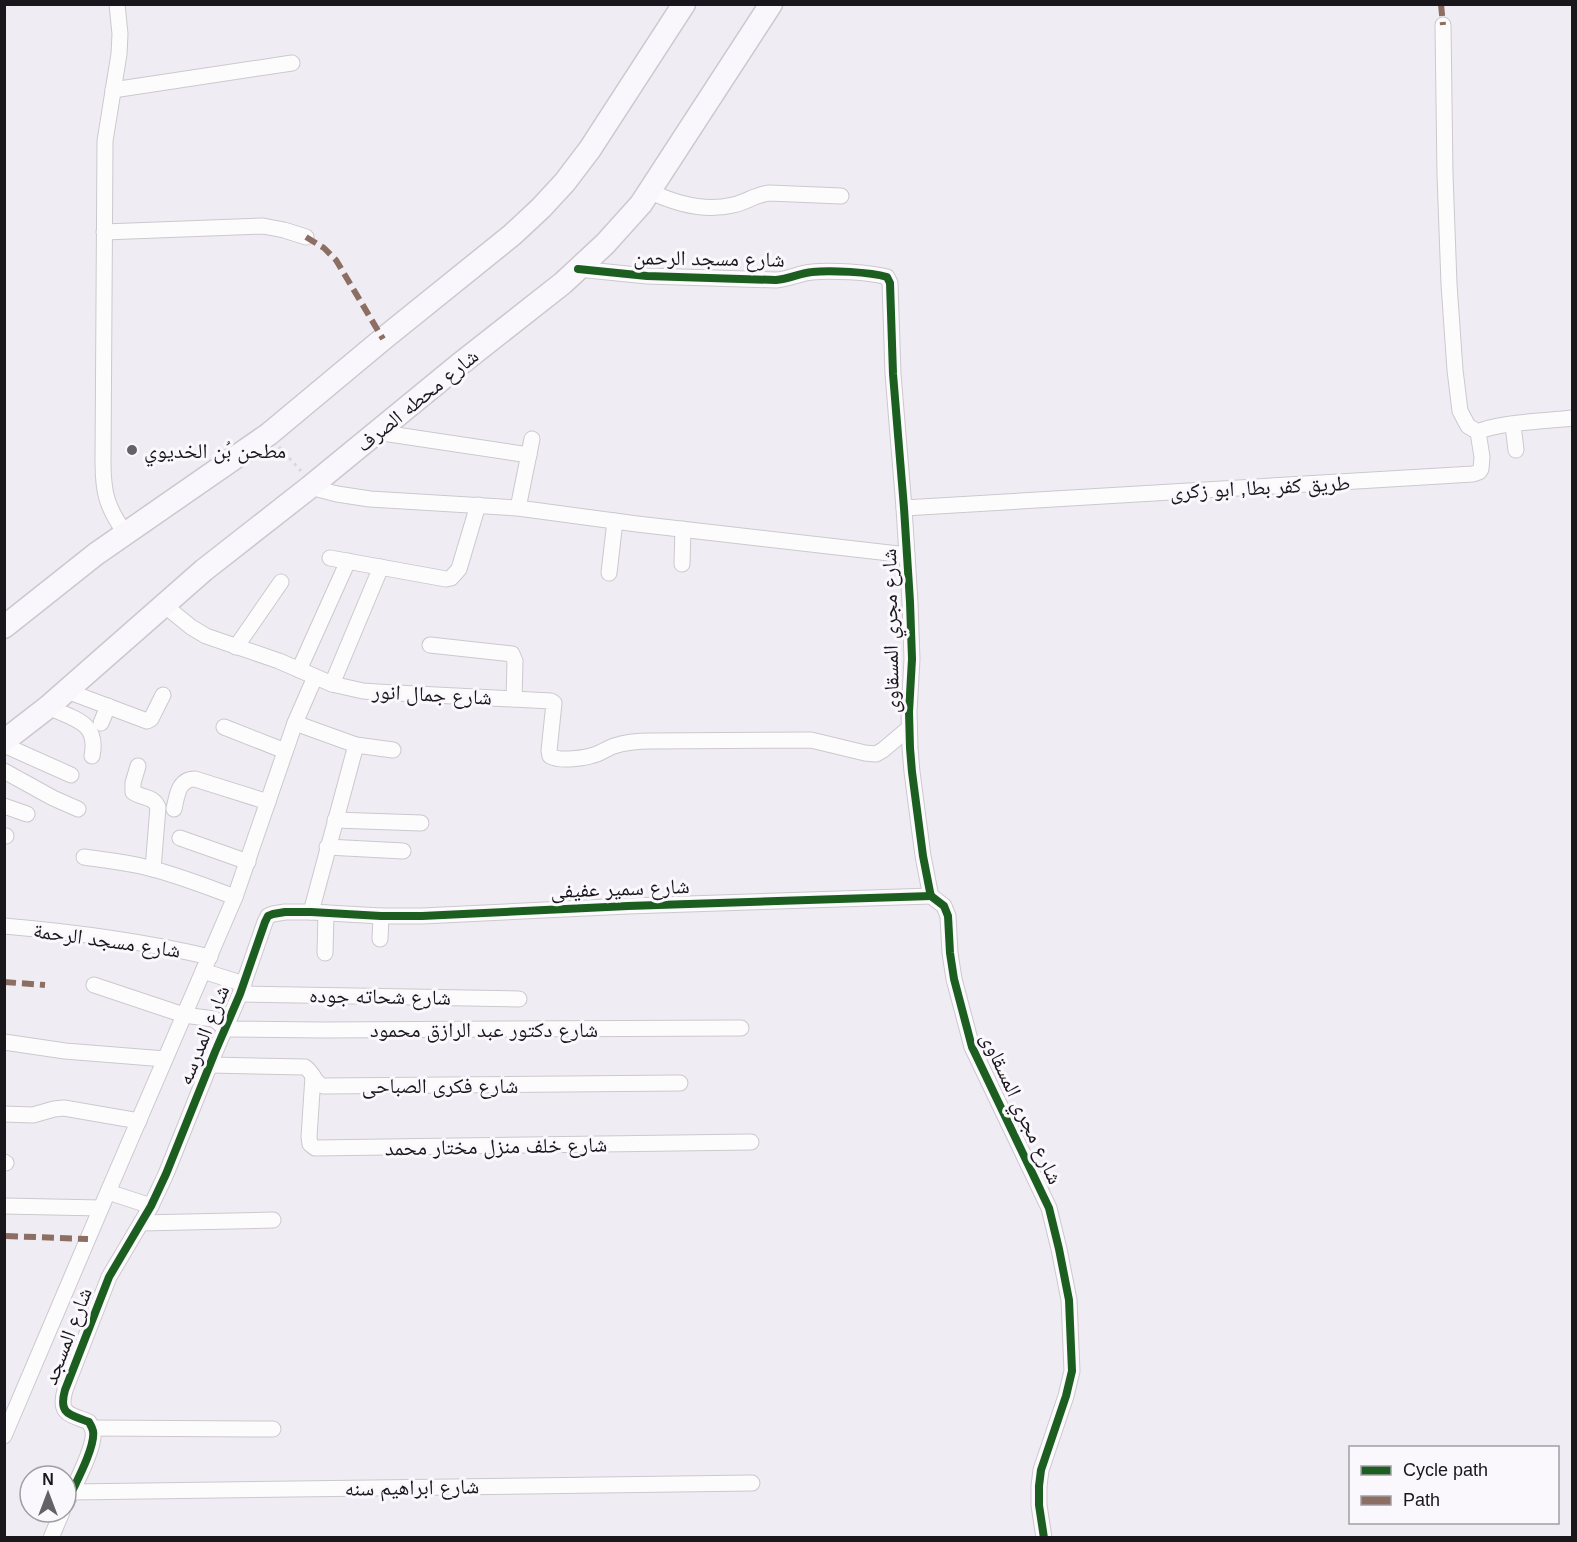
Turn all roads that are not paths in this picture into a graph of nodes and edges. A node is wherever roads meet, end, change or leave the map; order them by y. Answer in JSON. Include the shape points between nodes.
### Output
{"nodes":[{"id":1,"x":117,"y":4,"type":"edge"},
{"id":2,"x":684,"y":4,"type":"edge"},
{"id":3,"x":771,"y":4,"type":"edge"},
{"id":4,"x":1443,"y":25,"type":"dead end"},
{"id":5,"x":292,"y":63,"type":"dead end"},
{"id":6,"x":113,"y":90,"type":"junction"},
{"id":7,"x":650,"y":191,"type":"junction"},
{"id":8,"x":841,"y":196,"type":"dead end"},
{"id":9,"x":104,"y":232,"type":"junction"},
{"id":10,"x":306,"y":237,"type":"dead end"},
{"id":11,"x":578,"y":269,"type":"junction"},
{"id":12,"x":891,"y":300,"type":"joint"},
{"id":13,"x":1572,"y":418,"type":"edge"},
{"id":14,"x":1513,"y":424,"type":"junction"},
{"id":15,"x":376,"y":432,"type":"junction"},
{"id":16,"x":1478,"y":432,"type":"junction"},
{"id":17,"x":532,"y":439,"type":"dead end"},
{"id":18,"x":1516,"y":450,"type":"dead end"},
{"id":19,"x":529,"y":455,"type":"junction"},
{"id":20,"x":307,"y":481,"type":"junction"},
{"id":21,"x":478,"y":505,"type":"junction"},
{"id":22,"x":518,"y":508,"type":"junction"},
{"id":23,"x":904,"y":508,"type":"junction"},
{"id":24,"x":615,"y":521,"type":"junction"},
{"id":25,"x":683,"y":529,"type":"junction"},
{"id":26,"x":125,"y":533,"type":"junction"},
{"id":27,"x":907,"y":555,"type":"junction"},
{"id":28,"x":330,"y":558,"type":"dead end"},
{"id":29,"x":348,"y":561,"type":"junction"},
{"id":30,"x":682,"y":564,"type":"dead end"},
{"id":31,"x":381,"y":567,"type":"junction"},
{"id":32,"x":609,"y":573,"type":"dead end"},
{"id":33,"x":281,"y":582,"type":"dead end"},
{"id":34,"x":164,"y":605,"type":"junction"},
{"id":35,"x":4,"y":627,"type":"edge"},
{"id":36,"x":430,"y":645,"type":"dead end"},
{"id":37,"x":236,"y":646,"type":"junction"},
{"id":38,"x":299,"y":670,"type":"junction"},
{"id":39,"x":315,"y":677,"type":"junction"},
{"id":40,"x":332,"y":684,"type":"junction"},
{"id":41,"x":67,"y":691,"type":"junction"},
{"id":42,"x":163,"y":695,"type":"dead end"},
{"id":43,"x":514,"y":699,"type":"junction"},
{"id":44,"x":108,"y":706,"type":"junction"},
{"id":45,"x":48,"y":707,"type":"junction"},
{"id":46,"x":101,"y":723,"type":"dead end"},
{"id":47,"x":295,"y":723,"type":"junction"},
{"id":48,"x":224,"y":727,"type":"dead end"},
{"id":49,"x":909,"y":728,"type":"junction"},
{"id":50,"x":4,"y":743,"type":"edge"},
{"id":51,"x":356,"y":745,"type":"junction"},
{"id":52,"x":393,"y":750,"type":"dead end"},
{"id":53,"x":285,"y":751,"type":"junction"},
{"id":54,"x":92,"y":756,"type":"dead end"},
{"id":55,"x":138,"y":766,"type":"dead end"},
{"id":56,"x":4,"y":771,"type":"edge"},
{"id":57,"x":70,"y":775,"type":"dead end"},
{"id":58,"x":268,"y":802,"type":"junction"},
{"id":59,"x":4,"y":806,"type":"edge"},
{"id":60,"x":78,"y":809,"type":"dead end"},
{"id":61,"x":174,"y":809,"type":"dead end"},
{"id":62,"x":27,"y":814,"type":"dead end"},
{"id":63,"x":335,"y":820,"type":"junction"},
{"id":64,"x":421,"y":823,"type":"dead end"},
{"id":65,"x":180,"y":838,"type":"dead end"},
{"id":66,"x":327,"y":847,"type":"junction"},
{"id":67,"x":403,"y":851,"type":"dead end"},
{"id":68,"x":84,"y":857,"type":"dead end"},
{"id":69,"x":248,"y":862,"type":"junction"},
{"id":70,"x":153,"y":869,"type":"junction"},
{"id":71,"x":932,"y":896,"type":"junction"},
{"id":72,"x":235,"y":897,"type":"junction"},
{"id":73,"x":318,"y":913,"type":"junction"},
{"id":74,"x":381,"y":916,"type":"junction"},
{"id":75,"x":4,"y":926,"type":"edge"},
{"id":76,"x":380,"y":939,"type":"dead end"},
{"id":77,"x":325,"y":953,"type":"dead end"},
{"id":78,"x":210,"y":957,"type":"junction"},
{"id":79,"x":203,"y":971,"type":"junction"},
{"id":80,"x":94,"y":985,"type":"dead end"},
{"id":81,"x":242,"y":989,"type":"junction"},
{"id":82,"x":519,"y":999,"type":"dead end"},
{"id":83,"x":184,"y":1015,"type":"junction"},
{"id":84,"x":741,"y":1028,"type":"dead end"},
{"id":85,"x":226,"y":1029,"type":"junction"},
{"id":86,"x":4,"y":1042,"type":"edge"},
{"id":87,"x":165,"y":1059,"type":"junction"},
{"id":88,"x":210,"y":1065,"type":"junction"},
{"id":89,"x":313,"y":1076,"type":"junction"},
{"id":90,"x":680,"y":1083,"type":"dead end"},
{"id":91,"x":4,"y":1114,"type":"edge"},
{"id":92,"x":139,"y":1121,"type":"junction"},
{"id":93,"x":752,"y":1142,"type":"dead end"},
{"id":94,"x":108,"y":1192,"type":"junction"},
{"id":95,"x":4,"y":1206,"type":"edge"},
{"id":96,"x":151,"y":1206,"type":"junction"},
{"id":97,"x":101,"y":1208,"type":"junction"},
{"id":98,"x":273,"y":1220,"type":"dead end"},
{"id":99,"x":141,"y":1223,"type":"junction"},
{"id":100,"x":92,"y":1428,"type":"junction"},
{"id":101,"x":273,"y":1430,"type":"dead end"},
{"id":102,"x":4,"y":1436,"type":"edge"},
{"id":103,"x":78,"y":1477,"type":"edge"},
{"id":104,"x":752,"y":1483,"type":"dead end"},
{"id":105,"x":78,"y":1498,"type":"edge"},
{"id":106,"x":57,"y":1524,"type":"edge"},
{"id":107,"x":51,"y":1538,"type":"edge"},
{"id":108,"x":1044,"y":1538,"type":"edge"}],
"edges":[{"from":1,"to":6,"type":"street","via":[[120,34]]},
{"from":2,"to":26,"type":"street","via":[[590,149],[541,208],[269,434]]},
{"from":3,"to":7,"type":"street","name":"شارع محطه الصرف"},
{"from":4,"to":16,"type":"street","via":[[1453,348],[1460,411],[1468,426]]},
{"from":5,"to":6,"type":"street"},
{"from":6,"to":9,"type":"street","via":[[105,141]]},
{"from":7,"to":8,"type":"street","via":[[666,199],[705,207],[734,205],[760,194]]},
{"from":7,"to":11,"type":"street","name":"شارع محطه الصرف","via":[[618,231]]},
{"from":9,"to":10,"type":"street","via":[[263,226]]},
{"from":9,"to":26,"type":"street","via":[[103,475],[105,497]]},
{"from":11,"to":12,"type":"street","name":"شارع مسجد الرحمن","via":[[647,276],[776,280],[811,272],[874,274],[887,278]]},
{"from":11,"to":15,"type":"street","name":"شارع محطه الصرف"},
{"from":12,"to":23,"type":"street","name":"شارع مجري المسقاوى"},
{"from":13,"to":14,"type":"street"},
{"from":14,"to":16,"type":"street"},
{"from":14,"to":18,"type":"street"},
{"from":15,"to":19,"type":"street"},
{"from":15,"to":20,"type":"street","name":"شارع محطه الصرف"},
{"from":16,"to":23,"type":"street","name":"طريق كفر بطا, ابو زكرى","via":[[1482,464],[1479,472],[1473,474]]},
{"from":17,"to":19,"type":"street"},
{"from":19,"to":22,"type":"street"},
{"from":20,"to":21,"type":"street","via":[[337,494],[370,499]]},
{"from":20,"to":34,"type":"street","name":"شارع محطه الصرف"},
{"from":21,"to":22,"type":"street"},
{"from":21,"to":31,"type":"street","via":[[459,569],[452,578]]},
{"from":22,"to":24,"type":"street"},
{"from":23,"to":27,"type":"street","name":"شارع مجري المسقاوى"},
{"from":24,"to":25,"type":"street"},
{"from":24,"to":32,"type":"street"},
{"from":25,"to":27,"type":"street"},
{"from":25,"to":30,"type":"street"},
{"from":26,"to":35,"type":"street"},
{"from":27,"to":49,"type":"street","name":"شارع مجري المسقاوى","via":[[912,659]]},
{"from":28,"to":29,"type":"street"},
{"from":29,"to":31,"type":"street"},
{"from":29,"to":38,"type":"street"},
{"from":31,"to":40,"type":"street"},
{"from":33,"to":37,"type":"street"},
{"from":34,"to":37,"type":"street","name":"شارع جمال انور","via":[[198,632]]},
{"from":34,"to":41,"type":"street","name":"شارع محطه الصرف"},
{"from":36,"to":43,"type":"street","via":[[512,654]]},
{"from":37,"to":38,"type":"street","name":"شارع جمال انور"},
{"from":38,"to":39,"type":"street","name":"شارع جمال انور"},
{"from":39,"to":40,"type":"street","name":"شارع جمال انور"},
{"from":39,"to":47,"type":"street"},
{"from":40,"to":43,"type":"street","name":"شارع جمال انور","via":[[370,692]]},
{"from":41,"to":44,"type":"street"},
{"from":41,"to":45,"type":"street","name":"شارع محطه الصرف"},
{"from":42,"to":44,"type":"street","via":[[151,719],[144,721]]},
{"from":43,"to":49,"type":"street","name":"شارع جمال انور","via":[[554,703],[549,751],[554,759],[595,755],[614,746],[651,741],[811,740],[876,754]]},
{"from":44,"to":46,"type":"street"},
{"from":45,"to":50,"type":"street","name":"شارع محطه الصرف"},
{"from":45,"to":54,"type":"street","via":[[89,728],[94,740]]},
{"from":47,"to":51,"type":"street"},
{"from":47,"to":53,"type":"street"},
{"from":48,"to":53,"type":"street"},
{"from":49,"to":71,"type":"street","name":"شارع مجري المسقاوى","via":[[923,856]]},
{"from":50,"to":57,"type":"street"},
{"from":51,"to":52,"type":"street"},
{"from":51,"to":63,"type":"street"},
{"from":53,"to":58,"type":"street"},
{"from":55,"to":70,"type":"street","via":[[132,788],[158,807]]},
{"from":56,"to":60,"type":"street"},
{"from":58,"to":61,"type":"street","via":[[189,779],[181,785]]},
{"from":58,"to":69,"type":"street"},
{"from":59,"to":62,"type":"street"},
{"from":63,"to":64,"type":"street"},
{"from":63,"to":66,"type":"street"},
{"from":65,"to":69,"type":"street"},
{"from":66,"to":67,"type":"street"},
{"from":66,"to":73,"type":"street"},
{"from":68,"to":70,"type":"street"},
{"from":69,"to":72,"type":"street"},
{"from":70,"to":72,"type":"street"},
{"from":71,"to":74,"type":"street","name":"شارع سمير عفيفى"},
{"from":71,"to":108,"type":"street","name":"شارع مجري المسقاوى","via":[[944,906],[948,916],[954,979],[972,1047],[1049,1208],[1069,1300],[1072,1371],[1039,1486]]},
{"from":72,"to":78,"type":"street"},
{"from":73,"to":74,"type":"street","name":"شارع سمير عفيفى"},
{"from":73,"to":77,"type":"street"},
{"from":73,"to":81,"type":"street","name":"شارع المدرسه","via":[[268,916]]},
{"from":74,"to":76,"type":"street"},
{"from":75,"to":78,"type":"street","name":"شارع مسجد الرحمة","via":[[106,938]]},
{"from":78,"to":79,"type":"street"},
{"from":79,"to":81,"type":"street","name":"شارع شحاته جوده"},
{"from":79,"to":83,"type":"street"},
{"from":80,"to":83,"type":"street"},
{"from":81,"to":82,"type":"street","name":"شارع شحاته جوده"},
{"from":81,"to":85,"type":"street","name":"شارع المدرسه"},
{"from":83,"to":85,"type":"street","via":[[214,1019]]},
{"from":83,"to":87,"type":"street"},
{"from":84,"to":85,"type":"street","name":"شارع دكتور عبد الرازق محمود"},
{"from":85,"to":88,"type":"street","name":"شارع المدرسه"},
{"from":86,"to":87,"type":"street"},
{"from":87,"to":92,"type":"street"},
{"from":88,"to":89,"type":"street","name":"شارع فكرى الصباحى","via":[[297,1066],[305,1067]]},
{"from":88,"to":96,"type":"street","name":"شارع المدرسه"},
{"from":89,"to":90,"type":"street","name":"شارع فكرى الصباحى","via":[[323,1086]]},
{"from":89,"to":93,"type":"street","name":"شارع خلف منزل مختار محمد","via":[[309,1137],[315,1148]]},
{"from":91,"to":92,"type":"street","via":[[33,1115],[63,1108]]},
{"from":92,"to":94,"type":"street"},
{"from":94,"to":96,"type":"street"},
{"from":94,"to":97,"type":"street"},
{"from":95,"to":97,"type":"street"},
{"from":96,"to":99,"type":"street","name":"شارع المسجد"},
{"from":97,"to":102,"type":"street"},
{"from":98,"to":99,"type":"street"},
{"from":99,"to":100,"type":"street","name":"شارع المسجد","via":[[109,1277],[62,1399],[68,1414],[89,1422]]},
{"from":100,"to":101,"type":"street"},
{"from":100,"to":103,"type":"street","via":[[90,1449]]},
{"from":104,"to":105,"type":"street","name":"شارع ابراهيم سنه"},
{"from":106,"to":107,"type":"street"}]}
